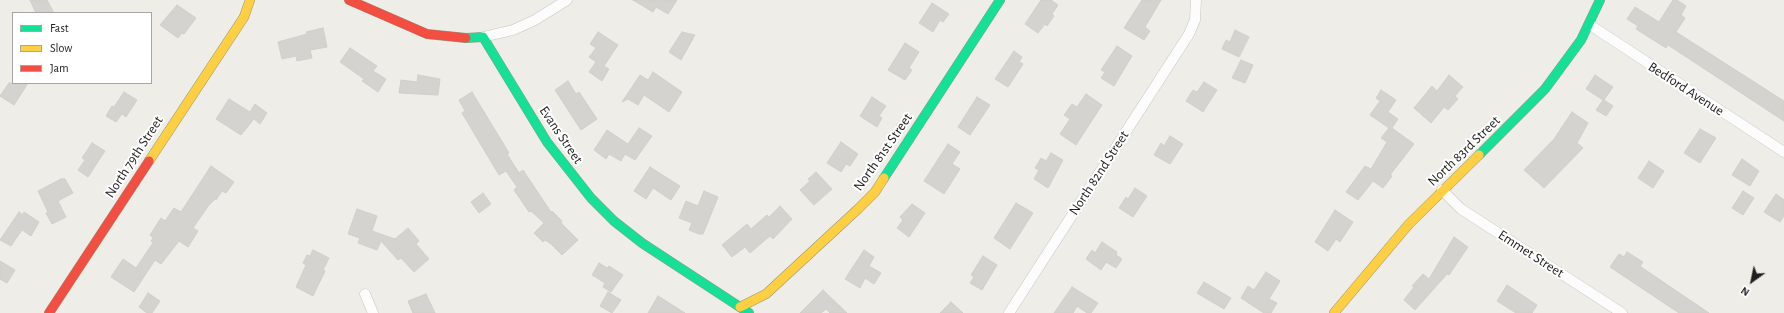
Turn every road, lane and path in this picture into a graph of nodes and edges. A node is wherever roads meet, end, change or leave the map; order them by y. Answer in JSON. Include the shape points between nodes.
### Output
{"nodes":[{"id":1,"x":250,"y":0,"type":"edge"},
{"id":2,"x":259,"y":0,"type":"edge"},
{"id":3,"x":350,"y":0,"type":"edge"},
{"id":4,"x":567,"y":0,"type":"edge"},
{"id":5,"x":1000,"y":0,"type":"edge"},
{"id":6,"x":1196,"y":0,"type":"edge"},
{"id":7,"x":1600,"y":0,"type":"edge"},
{"id":8,"x":244,"y":17,"type":"junction"},
{"id":9,"x":1590,"y":25,"type":"junction"},
{"id":10,"x":483,"y":37,"type":"junction"},
{"id":11,"x":1784,"y":152,"type":"edge"},
{"id":12,"x":1442,"y":190,"type":"junction"},
{"id":13,"x":366,"y":294,"type":"dead end"},
{"id":14,"x":740,"y":307,"type":"junction"},
{"id":15,"x":49,"y":313,"type":"edge"},
{"id":16,"x":373,"y":313,"type":"edge"},
{"id":17,"x":749,"y":313,"type":"edge"},
{"id":18,"x":1009,"y":313,"type":"edge"},
{"id":19,"x":1334,"y":313,"type":"edge"},
{"id":20,"x":1622,"y":313,"type":"edge"}],
"edges":[{"from":1,"to":8,"type":"street","name":"North 79th Street"},
{"from":2,"to":8,"type":"street","name":"North 79th Street"},
{"from":3,"to":10,"type":"street","via":[[426,34],[462,38]]},
{"from":4,"to":10,"type":"street","via":[[513,30]]},
{"from":5,"to":14,"type":"street","name":"North 81st Street","via":[[875,192],[766,294]]},
{"from":6,"to":18,"type":"street","name":"North 82nd Street","via":[[1197,13],[1189,34]]},
{"from":7,"to":9,"type":"street","name":"North 83rd Street"},
{"from":8,"to":15,"type":"street","name":"North 79th Street"},
{"from":9,"to":11,"type":"street","name":"Bedford Avenue"},
{"from":9,"to":12,"type":"street","name":"North 83rd Street","via":[[1526,110]]},
{"from":10,"to":14,"type":"street","name":"Evans Street","via":[[547,142],[591,198],[614,221],[642,242]]},
{"from":12,"to":19,"type":"street","name":"North 83rd Street","via":[[1409,224]]},
{"from":12,"to":20,"type":"street","name":"Emmet Street","via":[[1461,209]]},
{"from":13,"to":16,"type":"street"},
{"from":14,"to":17,"type":"street","name":"Evans Street"}]}
